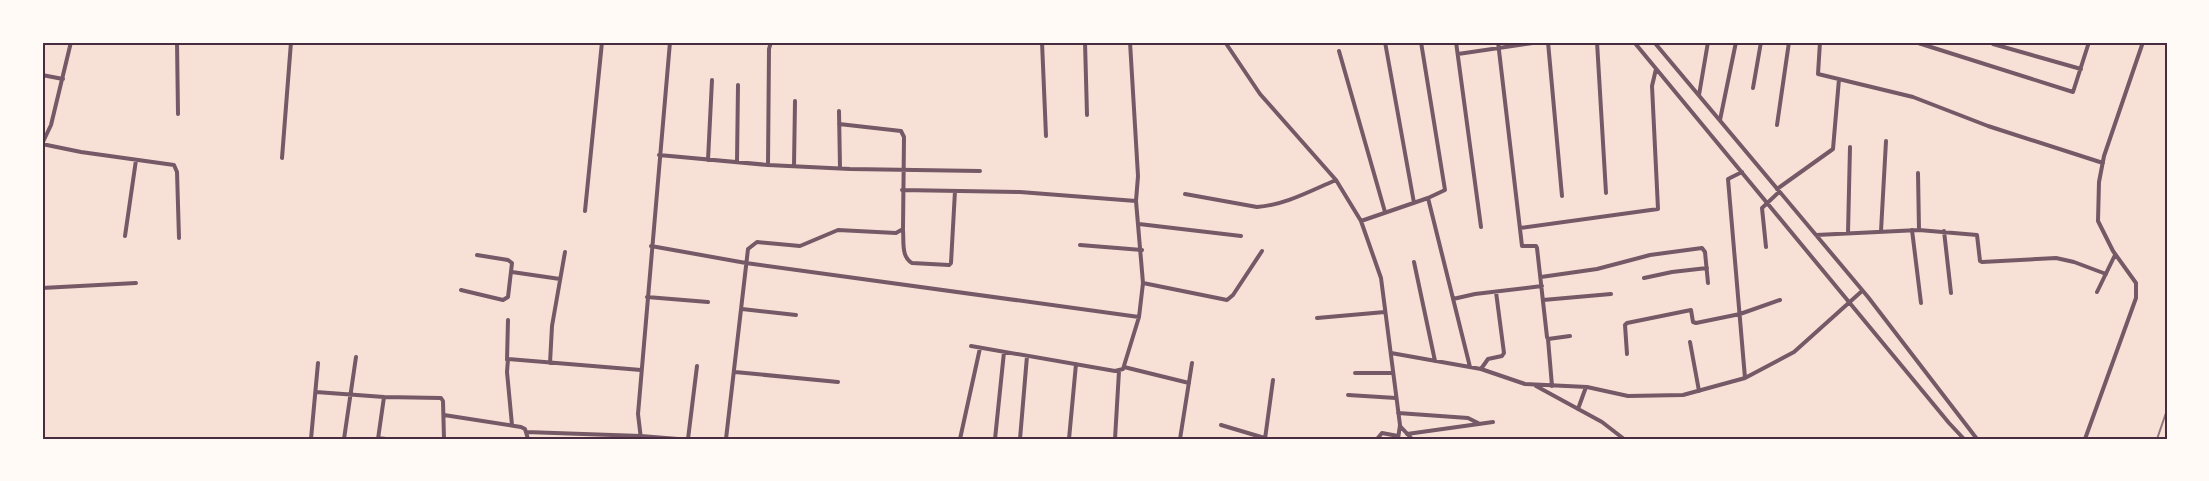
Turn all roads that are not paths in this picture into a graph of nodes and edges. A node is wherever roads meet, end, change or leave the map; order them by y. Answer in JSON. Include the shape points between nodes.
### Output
{"nodes":[{"id":1,"x":71,"y":42,"type":"edge"},
{"id":2,"x":177,"y":42,"type":"edge"},
{"id":3,"x":291,"y":42,"type":"edge"},
{"id":4,"x":602,"y":42,"type":"edge"},
{"id":5,"x":670,"y":42,"type":"edge"},
{"id":6,"x":771,"y":42,"type":"edge"},
{"id":7,"x":1042,"y":42,"type":"edge"},
{"id":8,"x":1085,"y":42,"type":"edge"},
{"id":9,"x":1130,"y":42,"type":"edge"},
{"id":10,"x":1225,"y":42,"type":"edge"},
{"id":11,"x":1385,"y":42,"type":"edge"},
{"id":12,"x":1421,"y":42,"type":"edge"},
{"id":13,"x":1456,"y":42,"type":"edge"},
{"id":14,"x":1498,"y":42,"type":"edge"},
{"id":15,"x":1540,"y":42,"type":"edge"},
{"id":16,"x":1548,"y":42,"type":"edge"},
{"id":17,"x":1597,"y":42,"type":"edge"},
{"id":18,"x":1634,"y":42,"type":"edge"},
{"id":19,"x":1654,"y":42,"type":"edge"},
{"id":20,"x":1708,"y":42,"type":"edge"},
{"id":21,"x":1736,"y":42,"type":"edge"},
{"id":22,"x":1761,"y":42,"type":"edge"},
{"id":23,"x":1789,"y":42,"type":"edge"},
{"id":24,"x":1820,"y":42,"type":"edge"},
{"id":25,"x":1915,"y":42,"type":"edge"},
{"id":26,"x":2089,"y":42,"type":"edge"},
{"id":27,"x":2144,"y":42,"type":"edge"},
{"id":28,"x":1993,"y":44,"type":"dead end"},
{"id":29,"x":1499,"y":48,"type":"junction"},
{"id":30,"x":1339,"y":51,"type":"dead end"},
{"id":31,"x":1458,"y":54,"type":"junction"},
{"id":32,"x":1656,"y":69,"type":"junction"},
{"id":33,"x":2081,"y":69,"type":"junction"},
{"id":34,"x":42,"y":75,"type":"edge"},
{"id":35,"x":63,"y":79,"type":"junction"},
{"id":36,"x":1839,"y":79,"type":"junction"},
{"id":37,"x":712,"y":80,"type":"dead end"},
{"id":38,"x":738,"y":85,"type":"dead end"},
{"id":39,"x":1753,"y":88,"type":"dead end"},
{"id":40,"x":1699,"y":96,"type":"junction"},
{"id":41,"x":795,"y":101,"type":"dead end"},
{"id":42,"x":838,"y":111,"type":"dead end"},
{"id":43,"x":178,"y":114,"type":"dead end"},
{"id":44,"x":1087,"y":115,"type":"dead end"},
{"id":45,"x":1720,"y":121,"type":"junction"},
{"id":46,"x":839,"y":124,"type":"junction"},
{"id":47,"x":1777,"y":125,"type":"dead end"},
{"id":48,"x":1046,"y":136,"type":"dead end"},
{"id":49,"x":1886,"y":141,"type":"dead end"},
{"id":50,"x":42,"y":144,"type":"edge"},
{"id":51,"x":1850,"y":147,"type":"dead end"},
{"id":52,"x":659,"y":155,"type":"junction"},
{"id":53,"x":282,"y":158,"type":"dead end"},
{"id":54,"x":708,"y":159,"type":"junction"},
{"id":55,"x":136,"y":160,"type":"junction"},
{"id":56,"x":737,"y":162,"type":"junction"},
{"id":57,"x":2103,"y":163,"type":"junction"},
{"id":58,"x":768,"y":165,"type":"junction"},
{"id":59,"x":794,"y":166,"type":"junction"},
{"id":60,"x":840,"y":168,"type":"junction"},
{"id":61,"x":902,"y":169,"type":"junction"},
{"id":62,"x":980,"y":171,"type":"dead end"},
{"id":63,"x":1742,"y":172,"type":"junction"},
{"id":64,"x":1918,"y":173,"type":"dead end"},
{"id":65,"x":1336,"y":180,"type":"junction"},
{"id":66,"x":902,"y":190,"type":"junction"},
{"id":67,"x":1778,"y":190,"type":"junction"},
{"id":68,"x":955,"y":191,"type":"junction"},
{"id":69,"x":1606,"y":193,"type":"dead end"},
{"id":70,"x":1185,"y":194,"type":"dead end"},
{"id":71,"x":1562,"y":196,"type":"dead end"},
{"id":72,"x":1428,"y":198,"type":"junction"},
{"id":73,"x":1137,"y":201,"type":"junction"},
{"id":74,"x":1414,"y":203,"type":"junction"},
{"id":75,"x":1767,"y":203,"type":"junction"},
{"id":76,"x":585,"y":211,"type":"dead end"},
{"id":77,"x":1385,"y":212,"type":"junction"},
{"id":78,"x":1361,"y":221,"type":"junction"},
{"id":79,"x":1139,"y":224,"type":"junction"},
{"id":80,"x":1481,"y":227,"type":"dead end"},
{"id":81,"x":1520,"y":228,"type":"junction"},
{"id":82,"x":903,"y":229,"type":"junction"},
{"id":83,"x":1912,"y":230,"type":"junction"},
{"id":84,"x":1919,"y":230,"type":"junction"},
{"id":85,"x":1881,"y":231,"type":"junction"},
{"id":86,"x":1944,"y":231,"type":"junction"},
{"id":87,"x":1848,"y":233,"type":"junction"},
{"id":88,"x":1816,"y":235,"type":"junction"},
{"id":89,"x":125,"y":236,"type":"dead end"},
{"id":90,"x":1241,"y":236,"type":"dead end"},
{"id":91,"x":179,"y":238,"type":"dead end"},
{"id":92,"x":1080,"y":245,"type":"dead end"},
{"id":93,"x":651,"y":246,"type":"junction"},
{"id":94,"x":1766,"y":247,"type":"dead end"},
{"id":95,"x":1142,"y":250,"type":"junction"},
{"id":96,"x":565,"y":252,"type":"dead end"},
{"id":97,"x":1262,"y":252,"type":"dead end"},
{"id":98,"x":2116,"y":254,"type":"junction"},
{"id":99,"x":477,"y":255,"type":"dead end"},
{"id":100,"x":1414,"y":262,"type":"dead end"},
{"id":101,"x":746,"y":263,"type":"junction"},
{"id":102,"x":1707,"y":268,"type":"junction"},
{"id":103,"x":512,"y":272,"type":"junction"},
{"id":104,"x":2106,"y":274,"type":"junction"},
{"id":105,"x":1541,"y":278,"type":"junction"},
{"id":106,"x":1644,"y":278,"type":"dead end"},
{"id":107,"x":560,"y":279,"type":"junction"},
{"id":108,"x":136,"y":283,"type":"dead end"},
{"id":109,"x":1143,"y":283,"type":"junction"},
{"id":110,"x":1708,"y":283,"type":"dead end"},
{"id":111,"x":1542,"y":286,"type":"junction"},
{"id":112,"x":42,"y":288,"type":"edge"},
{"id":113,"x":461,"y":290,"type":"dead end"},
{"id":114,"x":1862,"y":291,"type":"junction"},
{"id":115,"x":1497,"y":292,"type":"junction"},
{"id":116,"x":2097,"y":292,"type":"dead end"},
{"id":117,"x":1951,"y":293,"type":"dead end"},
{"id":118,"x":1611,"y":294,"type":"dead end"},
{"id":119,"x":647,"y":297,"type":"junction"},
{"id":120,"x":1453,"y":299,"type":"junction"},
{"id":121,"x":1543,"y":300,"type":"junction"},
{"id":122,"x":1780,"y":300,"type":"dead end"},
{"id":123,"x":708,"y":302,"type":"dead end"},
{"id":124,"x":1850,"y":302,"type":"junction"},
{"id":125,"x":1921,"y":303,"type":"dead end"},
{"id":126,"x":742,"y":309,"type":"junction"},
{"id":127,"x":1385,"y":312,"type":"junction"},
{"id":128,"x":1740,"y":314,"type":"junction"},
{"id":129,"x":796,"y":315,"type":"dead end"},
{"id":130,"x":1139,"y":317,"type":"junction"},
{"id":131,"x":1317,"y":318,"type":"dead end"},
{"id":132,"x":508,"y":320,"type":"dead end"},
{"id":133,"x":1570,"y":336,"type":"dead end"},
{"id":134,"x":1548,"y":339,"type":"junction"},
{"id":135,"x":1690,"y":342,"type":"dead end"},
{"id":136,"x":971,"y":346,"type":"dead end"},
{"id":137,"x":980,"y":348,"type":"junction"},
{"id":138,"x":1004,"y":352,"type":"junction"},
{"id":139,"x":1391,"y":353,"type":"junction"},
{"id":140,"x":1627,"y":354,"type":"dead end"},
{"id":141,"x":1027,"y":356,"type":"junction"},
{"id":142,"x":356,"y":357,"type":"dead end"},
{"id":143,"x":507,"y":361,"type":"junction"},
{"id":144,"x":1435,"y":361,"type":"junction"},
{"id":145,"x":318,"y":363,"type":"dead end"},
{"id":146,"x":550,"y":363,"type":"junction"},
{"id":147,"x":1192,"y":363,"type":"dead end"},
{"id":148,"x":1076,"y":364,"type":"junction"},
{"id":149,"x":698,"y":366,"type":"dead end"},
{"id":150,"x":1124,"y":367,"type":"junction"},
{"id":151,"x":1470,"y":367,"type":"junction"},
{"id":152,"x":1481,"y":369,"type":"junction"},
{"id":153,"x":641,"y":370,"type":"junction"},
{"id":154,"x":1119,"y":371,"type":"junction"},
{"id":155,"x":735,"y":372,"type":"junction"},
{"id":156,"x":1355,"y":373,"type":"dead end"},
{"id":157,"x":1393,"y":373,"type":"junction"},
{"id":158,"x":1745,"y":378,"type":"junction"},
{"id":159,"x":1273,"y":380,"type":"dead end"},
{"id":160,"x":838,"y":382,"type":"dead end"},
{"id":161,"x":1189,"y":383,"type":"junction"},
{"id":162,"x":1532,"y":384,"type":"junction"},
{"id":163,"x":1552,"y":386,"type":"junction"},
{"id":164,"x":1586,"y":387,"type":"junction"},
{"id":165,"x":1699,"y":391,"type":"junction"},
{"id":166,"x":316,"y":392,"type":"junction"},
{"id":167,"x":350,"y":394,"type":"junction"},
{"id":168,"x":1348,"y":395,"type":"dead end"},
{"id":169,"x":384,"y":397,"type":"junction"},
{"id":170,"x":1396,"y":398,"type":"junction"},
{"id":171,"x":1578,"y":409,"type":"junction"},
{"id":172,"x":1398,"y":413,"type":"junction"},
{"id":173,"x":444,"y":415,"type":"junction"},
{"id":174,"x":1493,"y":422,"type":"dead end"},
{"id":175,"x":1479,"y":423,"type":"junction"},
{"id":176,"x":512,"y":425,"type":"junction"},
{"id":177,"x":1221,"y":425,"type":"dead end"},
{"id":178,"x":1400,"y":425,"type":"junction"},
{"id":179,"x":526,"y":432,"type":"junction"},
{"id":180,"x":1407,"y":434,"type":"junction"},
{"id":181,"x":641,"y":437,"type":"edge"},
{"id":182,"x":1398,"y":437,"type":"edge"},
{"id":183,"x":232,"y":439,"type":"edge"},
{"id":184,"x":248,"y":439,"type":"edge"},
{"id":185,"x":311,"y":439,"type":"edge"},
{"id":186,"x":344,"y":439,"type":"edge"},
{"id":187,"x":378,"y":439,"type":"edge"},
{"id":188,"x":386,"y":439,"type":"edge"},
{"id":189,"x":444,"y":439,"type":"edge"},
{"id":190,"x":528,"y":439,"type":"edge"},
{"id":191,"x":678,"y":439,"type":"edge"},
{"id":192,"x":688,"y":439,"type":"edge"},
{"id":193,"x":726,"y":439,"type":"edge"},
{"id":194,"x":960,"y":439,"type":"edge"},
{"id":195,"x":995,"y":439,"type":"edge"},
{"id":196,"x":1020,"y":439,"type":"edge"},
{"id":197,"x":1069,"y":439,"type":"edge"},
{"id":198,"x":1115,"y":439,"type":"edge"},
{"id":199,"x":1180,"y":439,"type":"edge"},
{"id":200,"x":1266,"y":439,"type":"edge"},
{"id":201,"x":1377,"y":439,"type":"edge"},
{"id":202,"x":1412,"y":439,"type":"edge"},
{"id":203,"x":1624,"y":439,"type":"edge"},
{"id":204,"x":1964,"y":439,"type":"edge"},
{"id":205,"x":1977,"y":439,"type":"edge"},
{"id":206,"x":2085,"y":439,"type":"edge"}],
"edges":[{"from":1,"to":35,"type":"street"},
{"from":2,"to":43,"type":"street"},
{"from":3,"to":53,"type":"street"},
{"from":4,"to":76,"type":"street"},
{"from":5,"to":52,"type":"street"},
{"from":6,"to":58,"type":"street"},
{"from":7,"to":48,"type":"street"},
{"from":8,"to":44,"type":"street"},
{"from":9,"to":73,"type":"street"},
{"from":10,"to":65,"type":"street","via":[[1268,103]]},
{"from":11,"to":74,"type":"street"},
{"from":12,"to":72,"type":"street","via":[[1445,188]]},
{"from":13,"to":31,"type":"street"},
{"from":14,"to":29,"type":"street"},
{"from":15,"to":29,"type":"street"},
{"from":16,"to":71,"type":"street"},
{"from":17,"to":69,"type":"street"},
{"from":18,"to":32,"type":"street"},
{"from":19,"to":40,"type":"street"},
{"from":20,"to":40,"type":"street"},
{"from":21,"to":45,"type":"street"},
{"from":22,"to":39,"type":"street"},
{"from":23,"to":47,"type":"street"},
{"from":24,"to":36,"type":"street","via":[[1817,73]]},
{"from":25,"to":33,"type":"street","via":[[2073,92]]},
{"from":26,"to":33,"type":"street"},
{"from":27,"to":57,"type":"street"},
{"from":28,"to":33,"type":"street"},
{"from":29,"to":31,"type":"street"},
{"from":29,"to":81,"type":"street"},
{"from":30,"to":77,"type":"street"},
{"from":31,"to":80,"type":"street"},
{"from":32,"to":63,"type":"street"},
{"from":32,"to":81,"type":"street","via":[[1652,86],[1658,209]]},
{"from":34,"to":35,"type":"street"},
{"from":35,"to":50,"type":"street"},
{"from":36,"to":57,"type":"street","via":[[1913,97]]},
{"from":36,"to":67,"type":"street","via":[[1833,149]]},
{"from":37,"to":54,"type":"street"},
{"from":38,"to":56,"type":"street"},
{"from":40,"to":45,"type":"street"},
{"from":41,"to":59,"type":"street"},
{"from":42,"to":46,"type":"street"},
{"from":45,"to":67,"type":"street"},
{"from":46,"to":60,"type":"street"},
{"from":46,"to":61,"type":"street","via":[[902,131]]},
{"from":49,"to":85,"type":"street"},
{"from":50,"to":55,"type":"street"},
{"from":51,"to":87,"type":"street"},
{"from":52,"to":54,"type":"street"},
{"from":52,"to":93,"type":"street"},
{"from":54,"to":56,"type":"street"},
{"from":55,"to":89,"type":"street"},
{"from":55,"to":91,"type":"street","via":[[176,168]]},
{"from":56,"to":58,"type":"street"},
{"from":57,"to":98,"type":"street","via":[[2098,221]]},
{"from":58,"to":59,"type":"street"},
{"from":59,"to":60,"type":"street"},
{"from":60,"to":61,"type":"street"},
{"from":61,"to":62,"type":"street"},
{"from":61,"to":66,"type":"street"},
{"from":63,"to":75,"type":"street"},
{"from":63,"to":128,"type":"street","via":[[1728,178]]},
{"from":64,"to":84,"type":"street"},
{"from":65,"to":70,"type":"street","via":[[1268,206]]},
{"from":65,"to":78,"type":"street"},
{"from":66,"to":68,"type":"street"},
{"from":66,"to":82,"type":"street"},
{"from":67,"to":75,"type":"street"},
{"from":67,"to":88,"type":"street"},
{"from":68,"to":73,"type":"street","via":[[1067,194]]},
{"from":68,"to":82,"type":"street","via":[[949,265],[908,261],[904,255]]},
{"from":72,"to":74,"type":"street"},
{"from":72,"to":120,"type":"street"},
{"from":73,"to":79,"type":"street"},
{"from":74,"to":77,"type":"street"},
{"from":75,"to":94,"type":"street","via":[[1762,209]]},
{"from":75,"to":124,"type":"street"},
{"from":77,"to":78,"type":"street"},
{"from":78,"to":127,"type":"street","via":[[1381,278]]},
{"from":79,"to":90,"type":"street"},
{"from":79,"to":95,"type":"street"},
{"from":81,"to":105,"type":"street","via":[[1522,247],[1537,247]]},
{"from":82,"to":101,"type":"street","via":[[896,233],[834,230],[796,247],[757,242],[748,249]]},
{"from":83,"to":84,"type":"street"},
{"from":83,"to":85,"type":"street"},
{"from":83,"to":125,"type":"street"},
{"from":84,"to":86,"type":"street"},
{"from":85,"to":87,"type":"street"},
{"from":86,"to":104,"type":"street","via":[[1977,235],[1982,262],[2056,258]]},
{"from":86,"to":117,"type":"street"},
{"from":87,"to":88,"type":"street"},
{"from":88,"to":114,"type":"street"},
{"from":92,"to":95,"type":"street"},
{"from":93,"to":101,"type":"street"},
{"from":93,"to":119,"type":"street"},
{"from":95,"to":109,"type":"street"},
{"from":96,"to":107,"type":"street"},
{"from":97,"to":109,"type":"street","via":[[1227,300]]},
{"from":98,"to":104,"type":"street"},
{"from":98,"to":206,"type":"street","via":[[2136,283],[2136,298]]},
{"from":99,"to":103,"type":"street","via":[[510,261]]},
{"from":100,"to":144,"type":"street"},
{"from":101,"to":126,"type":"street"},
{"from":101,"to":130,"type":"street"},
{"from":102,"to":105,"type":"street","via":[[1702,248]]},
{"from":102,"to":106,"type":"street"},
{"from":102,"to":110,"type":"street"},
{"from":103,"to":107,"type":"street"},
{"from":103,"to":113,"type":"street","via":[[506,299]]},
{"from":104,"to":116,"type":"street"},
{"from":105,"to":111,"type":"street"},
{"from":107,"to":146,"type":"street"},
{"from":108,"to":112,"type":"street"},
{"from":109,"to":130,"type":"street"},
{"from":111,"to":115,"type":"street"},
{"from":111,"to":121,"type":"street"},
{"from":114,"to":124,"type":"street"},
{"from":114,"to":205,"type":"street"},
{"from":115,"to":120,"type":"street"},
{"from":115,"to":152,"type":"street","via":[[1504,353],[1488,359]]},
{"from":118,"to":121,"type":"street"},
{"from":119,"to":123,"type":"street"},
{"from":119,"to":153,"type":"street"},
{"from":120,"to":151,"type":"street"},
{"from":121,"to":134,"type":"street"},
{"from":122,"to":128,"type":"street"},
{"from":124,"to":158,"type":"street","via":[[1794,352]]},
{"from":124,"to":204,"type":"street"},
{"from":126,"to":129,"type":"street"},
{"from":126,"to":155,"type":"street"},
{"from":127,"to":131,"type":"street"},
{"from":127,"to":139,"type":"street"},
{"from":128,"to":140,"type":"street","via":[[1696,323],[1691,310],[1627,323]]},
{"from":128,"to":158,"type":"street"},
{"from":130,"to":150,"type":"street"},
{"from":132,"to":143,"type":"street"},
{"from":133,"to":134,"type":"street"},
{"from":134,"to":163,"type":"street"},
{"from":135,"to":165,"type":"street"},
{"from":136,"to":137,"type":"street"},
{"from":137,"to":138,"type":"street"},
{"from":137,"to":194,"type":"street"},
{"from":138,"to":141,"type":"street"},
{"from":138,"to":195,"type":"street"},
{"from":139,"to":144,"type":"street"},
{"from":139,"to":157,"type":"street"},
{"from":141,"to":148,"type":"street"},
{"from":141,"to":196,"type":"street"},
{"from":142,"to":167,"type":"street"},
{"from":143,"to":146,"type":"street","via":[[510,358]]},
{"from":143,"to":176,"type":"street"},
{"from":144,"to":151,"type":"street"},
{"from":145,"to":166,"type":"street"},
{"from":146,"to":153,"type":"street"},
{"from":147,"to":161,"type":"street"},
{"from":148,"to":154,"type":"street"},
{"from":148,"to":197,"type":"street"},
{"from":149,"to":192,"type":"street"},
{"from":150,"to":154,"type":"street"},
{"from":150,"to":161,"type":"street"},
{"from":151,"to":152,"type":"street"},
{"from":152,"to":162,"type":"street"},
{"from":153,"to":181,"type":"street"},
{"from":154,"to":198,"type":"street"},
{"from":155,"to":160,"type":"street"},
{"from":155,"to":193,"type":"street"},
{"from":156,"to":157,"type":"street"},
{"from":157,"to":170,"type":"street"},
{"from":158,"to":165,"type":"street"},
{"from":159,"to":200,"type":"street"},
{"from":161,"to":199,"type":"street"},
{"from":162,"to":163,"type":"street"},
{"from":162,"to":171,"type":"street"},
{"from":163,"to":164,"type":"street"},
{"from":164,"to":165,"type":"street","via":[[1628,396]]},
{"from":164,"to":171,"type":"street"},
{"from":166,"to":167,"type":"street"},
{"from":166,"to":185,"type":"street"},
{"from":167,"to":169,"type":"street"},
{"from":167,"to":186,"type":"street"},
{"from":168,"to":170,"type":"street"},
{"from":169,"to":173,"type":"street","via":[[439,397]]},
{"from":169,"to":187,"type":"street"},
{"from":170,"to":172,"type":"street"},
{"from":171,"to":203,"type":"street"},
{"from":172,"to":175,"type":"street","via":[[1468,418]]},
{"from":172,"to":178,"type":"street"},
{"from":173,"to":176,"type":"street"},
{"from":173,"to":189,"type":"street"},
{"from":174,"to":175,"type":"street"},
{"from":175,"to":180,"type":"street"},
{"from":176,"to":179,"type":"street","via":[[521,426]]},
{"from":177,"to":200,"type":"street"},
{"from":178,"to":180,"type":"street"},
{"from":178,"to":182,"type":"street"},
{"from":179,"to":181,"type":"street"},
{"from":179,"to":190,"type":"street"},
{"from":180,"to":202,"type":"street"},
{"from":181,"to":191,"type":"street"},
{"from":182,"to":201,"type":"street","via":[[1382,434]]},
{"from":183,"to":184,"type":"street"},
{"from":187,"to":188,"type":"street"}]}
